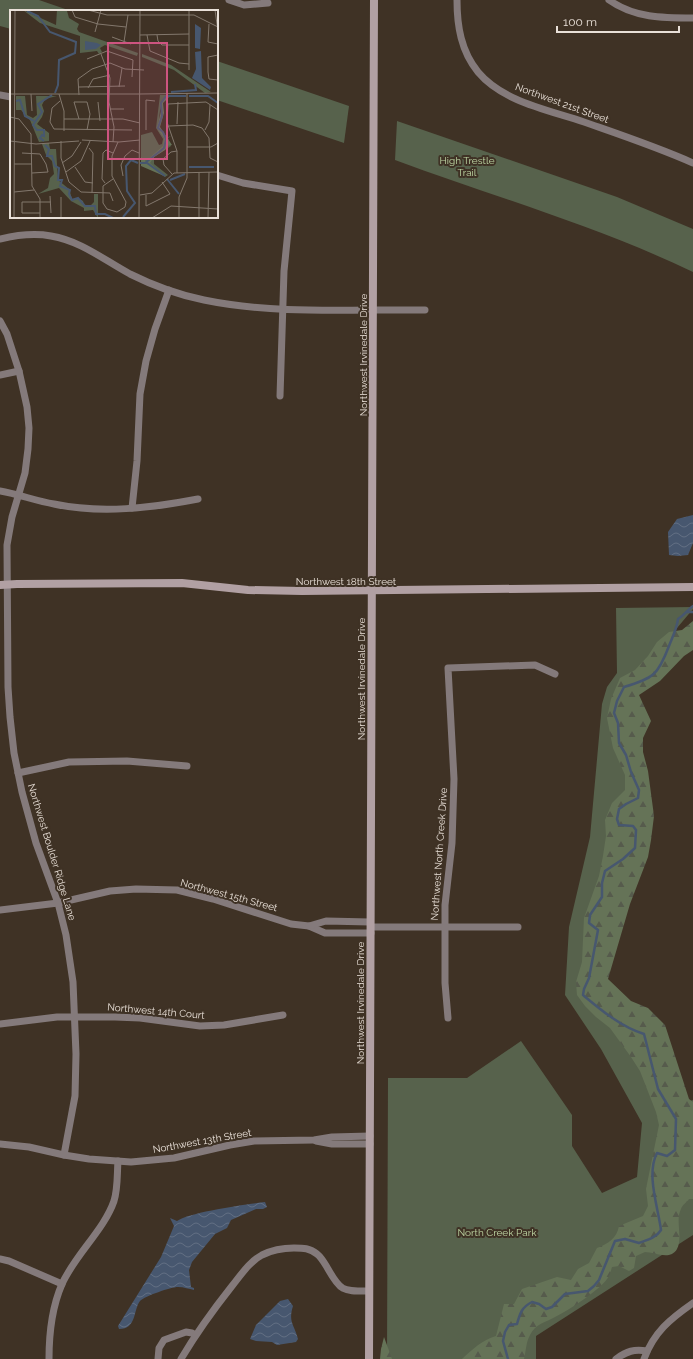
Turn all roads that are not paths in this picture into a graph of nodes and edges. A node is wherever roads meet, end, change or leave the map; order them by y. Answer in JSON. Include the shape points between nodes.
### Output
{"nodes":[{"id":1,"x":229,"y":0,"type":"edge"},
{"id":2,"x":374,"y":0,"type":"edge"},
{"id":3,"x":457,"y":0,"type":"edge"},
{"id":4,"x":609,"y":0,"type":"edge"},
{"id":5,"x":268,"y":3,"type":"dead end"},
{"id":6,"x":693,"y":18,"type":"edge"},
{"id":7,"x":0,"y":95,"type":"edge"},
{"id":8,"x":10,"y":97,"type":"edge"},
{"id":9,"x":693,"y":163,"type":"edge"},
{"id":10,"x":218,"y":175,"type":"edge"},
{"id":11,"x":0,"y":239,"type":"edge"},
{"id":12,"x":169,"y":290,"type":"junction"},
{"id":13,"x":283,"y":309,"type":"junction"},
{"id":14,"x":373,"y":309,"type":"junction"},
{"id":15,"x":425,"y":310,"type":"dead end"},
{"id":16,"x":0,"y":321,"type":"edge"},
{"id":17,"x":20,"y":371,"type":"junction"},
{"id":18,"x":0,"y":375,"type":"edge"},
{"id":19,"x":280,"y":396,"type":"dead end"},
{"id":20,"x":0,"y":491,"type":"edge"},
{"id":21,"x":18,"y":495,"type":"junction"},
{"id":22,"x":198,"y":499,"type":"dead end"},
{"id":23,"x":132,"y":508,"type":"junction"},
{"id":24,"x":3,"y":585,"type":"edge"},
{"id":25,"x":693,"y":587,"type":"edge"},
{"id":26,"x":372,"y":591,"type":"junction"},
{"id":27,"x":555,"y":674,"type":"dead end"},
{"id":28,"x":188,"y":766,"type":"dead end"},
{"id":29,"x":18,"y":773,"type":"junction"},
{"id":30,"x":58,"y":903,"type":"junction"},
{"id":31,"x":0,"y":910,"type":"edge"},
{"id":32,"x":309,"y":926,"type":"junction"},
{"id":33,"x":371,"y":927,"type":"junction"},
{"id":34,"x":445,"y":927,"type":"junction"},
{"id":35,"x":518,"y":927,"type":"dead end"},
{"id":36,"x":283,"y":1015,"type":"dead end"},
{"id":37,"x":75,"y":1017,"type":"junction"},
{"id":38,"x":448,"y":1018,"type":"dead end"},
{"id":39,"x":0,"y":1024,"type":"edge"},
{"id":40,"x":370,"y":1140,"type":"junction"},
{"id":41,"x":0,"y":1144,"type":"edge"},
{"id":42,"x":64,"y":1155,"type":"junction"},
{"id":43,"x":118,"y":1161,"type":"junction"},
{"id":44,"x":0,"y":1259,"type":"edge"},
{"id":45,"x":62,"y":1284,"type":"junction"},
{"id":46,"x":369,"y":1291,"type":"junction"},
{"id":47,"x":693,"y":1303,"type":"edge"},
{"id":48,"x":195,"y":1335,"type":"junction"},
{"id":49,"x":647,"y":1350,"type":"junction"},
{"id":50,"x":49,"y":1359,"type":"edge"},
{"id":51,"x":158,"y":1359,"type":"edge"},
{"id":52,"x":181,"y":1359,"type":"edge"},
{"id":53,"x":369,"y":1359,"type":"edge"},
{"id":54,"x":616,"y":1359,"type":"edge"},
{"id":55,"x":644,"y":1359,"type":"edge"}],
"edges":[{"from":1,"to":5,"type":"street","via":[[244,5]]},
{"from":2,"to":14,"type":"main road","name":"Northwest Irvinedale Drive"},
{"from":3,"to":9,"type":"street","name":"Northwest 21st Street","via":[[463,46],[478,72],[494,87],[521,101]]},
{"from":4,"to":6,"type":"street","via":[[647,16]]},
{"from":7,"to":8,"type":"street"},
{"from":10,"to":13,"type":"street","via":[[243,183],[292,191]]},
{"from":11,"to":12,"type":"street","via":[[30,234],[75,242],[131,274]]},
{"from":12,"to":13,"type":"street","via":[[204,300]]},
{"from":12,"to":23,"type":"street","via":[[146,360],[140,394]]},
{"from":13,"to":14,"type":"street"},
{"from":13,"to":19,"type":"street"},
{"from":14,"to":15,"type":"street"},
{"from":14,"to":26,"type":"main road","name":"Northwest Irvinedale Drive"},
{"from":16,"to":17,"type":"street","name":"Northwest Boulder Ridge Lane"},
{"from":17,"to":18,"type":"street"},
{"from":17,"to":21,"type":"street","name":"Northwest Boulder Ridge Lane","via":[[29,428],[25,473]]},
{"from":20,"to":21,"type":"street"},
{"from":21,"to":23,"type":"street","via":[[73,507]]},
{"from":21,"to":24,"type":"street","name":"Northwest Boulder Ridge Lane","via":[[7,546]]},
{"from":22,"to":23,"type":"street"},
{"from":24,"to":26,"type":"main road","name":"Northwest 18th Street","via":[[182,583],[248,590]]},
{"from":24,"to":29,"type":"street","name":"Northwest Boulder Ridge Lane","via":[[10,717]]},
{"from":25,"to":26,"type":"main road","name":"Northwest 18th Street"},
{"from":26,"to":33,"type":"main road","name":"Northwest Irvinedale Drive"},
{"from":27,"to":34,"type":"street","name":"Northwest North Creek Drive","via":[[536,665],[448,668],[454,779]]},
{"from":28,"to":29,"type":"street","via":[[127,761],[75,762]]},
{"from":29,"to":30,"type":"street","name":"Northwest Boulder Ridge Lane","via":[[36,843]]},
{"from":30,"to":31,"type":"street","name":"Northwest 15th Street"},
{"from":30,"to":32,"type":"street","name":"Northwest 15th Street","via":[[110,891],[177,890],[291,924]]},
{"from":30,"to":37,"type":"street","name":"Northwest Boulder Ridge Lane","via":[[71,961]]},
{"from":32,"to":33,"type":"street","name":"Northwest 15th Street","via":[[326,921]]},
{"from":32,"to":33,"type":"street","name":"Northwest 15th Street","via":[[325,933]]},
{"from":33,"to":34,"type":"street","name":"Northwest 15th Street"},
{"from":33,"to":40,"type":"main road","name":"Northwest Irvinedale Drive"},
{"from":34,"to":35,"type":"street","name":"Northwest 15th Street"},
{"from":34,"to":38,"type":"street","name":"Northwest North Creek Drive"},
{"from":36,"to":37,"type":"street","name":"Northwest 14th Court","via":[[200,1026],[114,1016]]},
{"from":37,"to":39,"type":"street","name":"Northwest 14th Court"},
{"from":37,"to":42,"type":"street","name":"Northwest Boulder Ridge Lane","via":[[75,1096]]},
{"from":40,"to":43,"type":"street","name":"Northwest 13th Street","via":[[332,1144],[314,1140],[254,1141],[174,1158]]},
{"from":40,"to":46,"type":"main road","name":"Northwest Irvinedale Drive"},
{"from":41,"to":42,"type":"street","name":"Northwest 13th Street"},
{"from":42,"to":43,"type":"street","name":"Northwest 13th Street"},
{"from":43,"to":45,"type":"street","via":[[116,1189],[109,1212]]},
{"from":44,"to":45,"type":"street"},
{"from":45,"to":50,"type":"street","via":[[52,1322]]},
{"from":46,"to":48,"type":"street","via":[[348,1290],[339,1286],[319,1255],[313,1251],[280,1248],[270,1251],[252,1263]]},
{"from":46,"to":53,"type":"main road","name":"Northwest Irvinedale Drive"},
{"from":47,"to":49,"type":"street","via":[[659,1330]]},
{"from":48,"to":51,"type":"street","via":[[186,1332],[164,1340],[159,1348]]},
{"from":48,"to":52,"type":"street"},
{"from":49,"to":54,"type":"street","via":[[630,1351]]},
{"from":49,"to":55,"type":"street"}]}
